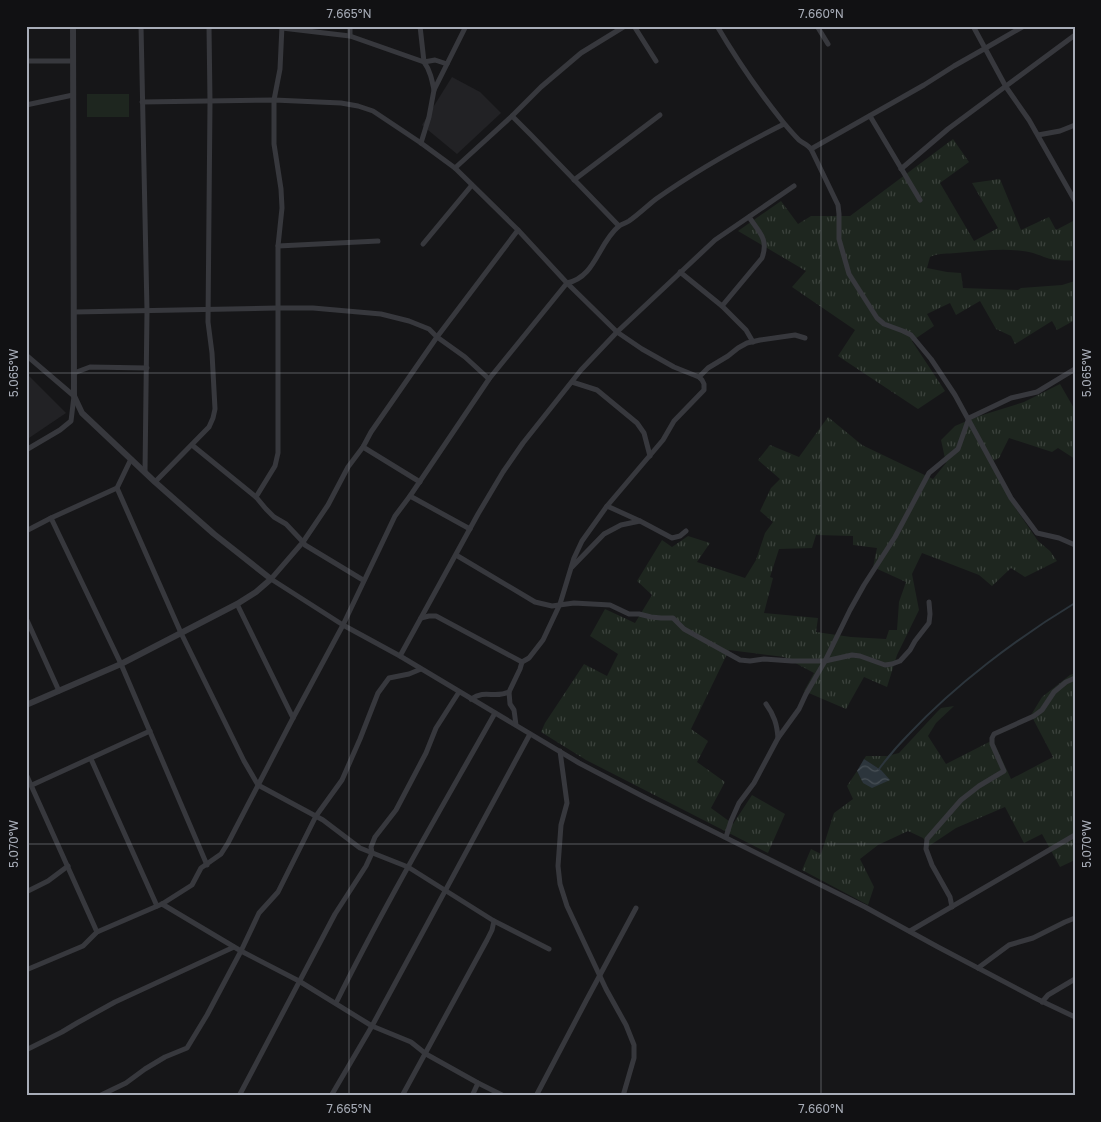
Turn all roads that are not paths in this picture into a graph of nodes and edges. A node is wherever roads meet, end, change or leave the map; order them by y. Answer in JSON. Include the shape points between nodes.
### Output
{"nodes":[{"id":1,"x":73,"y":26,"type":"edge"},
{"id":2,"x":141,"y":26,"type":"edge"},
{"id":3,"x":209,"y":26,"type":"edge"},
{"id":4,"x":350,"y":26,"type":"edge"},
{"id":5,"x":420,"y":26,"type":"edge"},
{"id":6,"x":466,"y":26,"type":"edge"},
{"id":7,"x":625,"y":26,"type":"edge"},
{"id":8,"x":634,"y":26,"type":"edge"},
{"id":9,"x":717,"y":26,"type":"edge"},
{"id":10,"x":817,"y":26,"type":"edge"},
{"id":11,"x":973,"y":26,"type":"edge"},
{"id":12,"x":1024,"y":26,"type":"edge"},
{"id":13,"x":282,"y":27,"type":"edge"},
{"id":14,"x":1075,"y":35,"type":"edge"},
{"id":15,"x":350,"y":36,"type":"junction"},
{"id":16,"x":828,"y":44,"type":"dead end"},
{"id":17,"x":984,"y":50,"type":"junction"},
{"id":18,"x":656,"y":60,"type":"dead end"},
{"id":19,"x":26,"y":61,"type":"edge"},
{"id":20,"x":73,"y":61,"type":"junction"},
{"id":21,"x":424,"y":62,"type":"junction"},
{"id":22,"x":447,"y":64,"type":"junction"},
{"id":23,"x":1006,"y":87,"type":"junction"},
{"id":24,"x":434,"y":90,"type":"junction"},
{"id":25,"x":73,"y":95,"type":"junction"},
{"id":26,"x":274,"y":100,"type":"junction"},
{"id":27,"x":142,"y":102,"type":"junction"},
{"id":28,"x":210,"y":102,"type":"junction"},
{"id":29,"x":26,"y":105,"type":"edge"},
{"id":30,"x":660,"y":115,"type":"dead end"},
{"id":31,"x":512,"y":116,"type":"junction"},
{"id":32,"x":870,"y":116,"type":"junction"},
{"id":33,"x":784,"y":124,"type":"junction"},
{"id":34,"x":1075,"y":125,"type":"edge"},
{"id":35,"x":1038,"y":135,"type":"junction"},
{"id":36,"x":421,"y":142,"type":"junction"},
{"id":37,"x":811,"y":149,"type":"junction"},
{"id":38,"x":455,"y":168,"type":"junction"},
{"id":39,"x":901,"y":168,"type":"junction"},
{"id":40,"x":574,"y":180,"type":"junction"},
{"id":41,"x":472,"y":185,"type":"junction"},
{"id":42,"x":794,"y":186,"type":"dead end"},
{"id":43,"x":920,"y":200,"type":"dead end"},
{"id":44,"x":1075,"y":201,"type":"edge"},
{"id":45,"x":748,"y":217,"type":"junction"},
{"id":46,"x":619,"y":226,"type":"junction"},
{"id":47,"x":518,"y":230,"type":"junction"},
{"id":48,"x":378,"y":241,"type":"dead end"},
{"id":49,"x":423,"y":244,"type":"dead end"},
{"id":50,"x":278,"y":246,"type":"junction"},
{"id":51,"x":680,"y":272,"type":"junction"},
{"id":52,"x":566,"y":283,"type":"junction"},
{"id":53,"x":722,"y":306,"type":"junction"},
{"id":54,"x":277,"y":308,"type":"junction"},
{"id":55,"x":208,"y":309,"type":"junction"},
{"id":56,"x":147,"y":310,"type":"junction"},
{"id":57,"x":74,"y":312,"type":"junction"},
{"id":58,"x":617,"y":332,"type":"junction"},
{"id":59,"x":437,"y":337,"type":"junction"},
{"id":60,"x":805,"y":338,"type":"dead end"},
{"id":61,"x":753,"y":342,"type":"junction"},
{"id":62,"x":26,"y":354,"type":"edge"},
{"id":63,"x":147,"y":368,"type":"junction"},
{"id":64,"x":1075,"y":369,"type":"edge"},
{"id":65,"x":74,"y":372,"type":"junction"},
{"id":66,"x":699,"y":377,"type":"junction"},
{"id":67,"x":490,"y":379,"type":"junction"},
{"id":68,"x":572,"y":382,"type":"junction"},
{"id":69,"x":74,"y":396,"type":"junction"},
{"id":70,"x":969,"y":418,"type":"junction"},
{"id":71,"x":192,"y":445,"type":"junction"},
{"id":72,"x":363,"y":447,"type":"junction"},
{"id":73,"x":26,"y":450,"type":"edge"},
{"id":74,"x":650,"y":456,"type":"junction"},
{"id":75,"x":131,"y":459,"type":"junction"},
{"id":76,"x":145,"y":472,"type":"junction"},
{"id":77,"x":155,"y":482,"type":"junction"},
{"id":78,"x":420,"y":482,"type":"junction"},
{"id":79,"x":117,"y":488,"type":"junction"},
{"id":80,"x":410,"y":496,"type":"junction"},
{"id":81,"x":256,"y":497,"type":"junction"},
{"id":82,"x":607,"y":506,"type":"junction"},
{"id":83,"x":51,"y":518,"type":"junction"},
{"id":84,"x":640,"y":521,"type":"junction"},
{"id":85,"x":470,"y":529,"type":"junction"},
{"id":86,"x":26,"y":531,"type":"edge"},
{"id":87,"x":686,"y":531,"type":"dead end"},
{"id":88,"x":303,"y":542,"type":"junction"},
{"id":89,"x":1075,"y":545,"type":"edge"},
{"id":90,"x":456,"y":555,"type":"junction"},
{"id":91,"x":571,"y":567,"type":"junction"},
{"id":92,"x":271,"y":579,"type":"junction"},
{"id":93,"x":363,"y":580,"type":"junction"},
{"id":94,"x":929,"y":602,"type":"dead end"},
{"id":95,"x":237,"y":604,"type":"junction"},
{"id":96,"x":560,"y":604,"type":"junction"},
{"id":97,"x":26,"y":618,"type":"edge"},
{"id":98,"x":421,"y":618,"type":"junction"},
{"id":99,"x":343,"y":625,"type":"junction"},
{"id":100,"x":181,"y":633,"type":"junction"},
{"id":101,"x":400,"y":656,"type":"junction"},
{"id":102,"x":826,"y":661,"type":"junction"},
{"id":103,"x":522,"y":662,"type":"junction"},
{"id":104,"x":121,"y":664,"type":"junction"},
{"id":105,"x":421,"y":669,"type":"junction"},
{"id":106,"x":1075,"y":678,"type":"edge"},
{"id":107,"x":59,"y":691,"type":"junction"},
{"id":108,"x":459,"y":692,"type":"junction"},
{"id":109,"x":509,"y":692,"type":"junction"},
{"id":110,"x":471,"y":699,"type":"junction"},
{"id":111,"x":766,"y":704,"type":"dead end"},
{"id":112,"x":26,"y":705,"type":"edge"},
{"id":113,"x":495,"y":713,"type":"junction"},
{"id":114,"x":293,"y":718,"type":"junction"},
{"id":115,"x":516,"y":726,"type":"junction"},
{"id":116,"x":150,"y":731,"type":"junction"},
{"id":117,"x":530,"y":734,"type":"junction"},
{"id":118,"x":778,"y":738,"type":"junction"},
{"id":119,"x":560,"y":752,"type":"junction"},
{"id":120,"x":91,"y":759,"type":"junction"},
{"id":121,"x":26,"y":774,"type":"edge"},
{"id":122,"x":32,"y":785,"type":"junction"},
{"id":123,"x":258,"y":785,"type":"junction"},
{"id":124,"x":316,"y":816,"type":"junction"},
{"id":125,"x":1075,"y":835,"type":"edge"},
{"id":126,"x":726,"y":837,"type":"junction"},
{"id":127,"x":372,"y":854,"type":"junction"},
{"id":128,"x":207,"y":865,"type":"junction"},
{"id":129,"x":68,"y":866,"type":"junction"},
{"id":130,"x":408,"y":867,"type":"junction"},
{"id":131,"x":445,"y":891,"type":"junction"},
{"id":132,"x":26,"y":892,"type":"edge"},
{"id":133,"x":160,"y":905,"type":"junction"},
{"id":134,"x":952,"y":907,"type":"junction"},
{"id":135,"x":636,"y":908,"type":"dead end"},
{"id":136,"x":1075,"y":918,"type":"edge"},
{"id":137,"x":494,"y":921,"type":"junction"},
{"id":138,"x":910,"y":931,"type":"junction"},
{"id":139,"x":97,"y":932,"type":"junction"},
{"id":140,"x":234,"y":947,"type":"junction"},
{"id":141,"x":549,"y":949,"type":"dead end"},
{"id":142,"x":241,"y":951,"type":"junction"},
{"id":143,"x":978,"y":968,"type":"junction"},
{"id":144,"x":26,"y":970,"type":"edge"},
{"id":145,"x":600,"y":976,"type":"junction"},
{"id":146,"x":1075,"y":980,"type":"edge"},
{"id":147,"x":298,"y":981,"type":"junction"},
{"id":148,"x":1042,"y":1002,"type":"junction"},
{"id":149,"x":336,"y":1003,"type":"junction"},
{"id":150,"x":1075,"y":1017,"type":"edge"},
{"id":151,"x":372,"y":1026,"type":"junction"},
{"id":152,"x":26,"y":1050,"type":"edge"},
{"id":153,"x":426,"y":1054,"type":"junction"},
{"id":154,"x":478,"y":1083,"type":"junction"},
{"id":155,"x":99,"y":1096,"type":"edge"},
{"id":156,"x":239,"y":1096,"type":"edge"},
{"id":157,"x":331,"y":1096,"type":"edge"},
{"id":158,"x":402,"y":1096,"type":"edge"},
{"id":159,"x":472,"y":1096,"type":"edge"},
{"id":160,"x":504,"y":1096,"type":"edge"},
{"id":161,"x":536,"y":1096,"type":"edge"},
{"id":162,"x":623,"y":1096,"type":"edge"}],
"edges":[{"from":1,"to":20,"type":"street"},
{"from":2,"to":27,"type":"street"},
{"from":3,"to":28,"type":"street"},
{"from":4,"to":15,"type":"street"},
{"from":5,"to":21,"type":"street"},
{"from":6,"to":22,"type":"street"},
{"from":7,"to":31,"type":"street","via":[[581,53]]},
{"from":8,"to":18,"type":"street"},
{"from":9,"to":33,"type":"street"},
{"from":10,"to":16,"type":"street"},
{"from":11,"to":17,"type":"street"},
{"from":12,"to":17,"type":"street"},
{"from":13,"to":15,"type":"street"},
{"from":13,"to":26,"type":"street","via":[[280,69]]},
{"from":14,"to":23,"type":"street"},
{"from":15,"to":21,"type":"street"},
{"from":17,"to":23,"type":"street"},
{"from":17,"to":32,"type":"street"},
{"from":19,"to":20,"type":"street"},
{"from":20,"to":25,"type":"street"},
{"from":21,"to":22,"type":"street","via":[[435,60]]},
{"from":21,"to":24,"type":"street"},
{"from":22,"to":24,"type":"street"},
{"from":23,"to":35,"type":"street"},
{"from":23,"to":39,"type":"street"},
{"from":24,"to":36,"type":"street"},
{"from":25,"to":29,"type":"street"},
{"from":25,"to":57,"type":"street"},
{"from":26,"to":28,"type":"street"},
{"from":26,"to":36,"type":"street","via":[[358,106],[373,111]]},
{"from":26,"to":50,"type":"street","via":[[274,144],[282,208]]},
{"from":27,"to":28,"type":"street"},
{"from":27,"to":56,"type":"street"},
{"from":28,"to":55,"type":"street"},
{"from":30,"to":40,"type":"street"},
{"from":31,"to":38,"type":"street"},
{"from":31,"to":40,"type":"street"},
{"from":32,"to":37,"type":"street"},
{"from":32,"to":39,"type":"street"},
{"from":33,"to":37,"type":"street"},
{"from":33,"to":46,"type":"street","via":[[737,148]]},
{"from":34,"to":35,"type":"street"},
{"from":35,"to":44,"type":"street"},
{"from":36,"to":38,"type":"street"},
{"from":37,"to":70,"type":"street","via":[[838,205],[839,239],[849,274],[877,318],[911,335],[916,341]]},
{"from":38,"to":41,"type":"street"},
{"from":39,"to":43,"type":"street"},
{"from":40,"to":46,"type":"street"},
{"from":41,"to":47,"type":"street"},
{"from":41,"to":49,"type":"street"},
{"from":42,"to":45,"type":"street"},
{"from":45,"to":51,"type":"street","via":[[715,240]]},
{"from":45,"to":53,"type":"street","via":[[762,237],[765,250]]},
{"from":46,"to":52,"type":"street","via":[[586,273],[575,282]]},
{"from":47,"to":52,"type":"street"},
{"from":47,"to":59,"type":"street"},
{"from":48,"to":50,"type":"street"},
{"from":50,"to":54,"type":"street"},
{"from":51,"to":53,"type":"street"},
{"from":51,"to":58,"type":"street"},
{"from":52,"to":58,"type":"street"},
{"from":52,"to":67,"type":"street"},
{"from":53,"to":61,"type":"street","via":[[746,330]]},
{"from":54,"to":55,"type":"street"},
{"from":54,"to":59,"type":"street","via":[[381,314],[418,324]]},
{"from":54,"to":81,"type":"street","via":[[278,453],[275,466]]},
{"from":55,"to":56,"type":"street"},
{"from":55,"to":71,"type":"street","via":[[215,409],[209,427]]},
{"from":56,"to":57,"type":"street"},
{"from":56,"to":63,"type":"street"},
{"from":57,"to":65,"type":"street"},
{"from":58,"to":66,"type":"street","via":[[674,367]]},
{"from":58,"to":68,"type":"street"},
{"from":59,"to":67,"type":"street"},
{"from":59,"to":72,"type":"street"},
{"from":60,"to":61,"type":"street","via":[[795,336]]},
{"from":61,"to":66,"type":"street","via":[[738,348]]},
{"from":62,"to":69,"type":"street"},
{"from":63,"to":65,"type":"street","via":[[90,367]]},
{"from":63,"to":76,"type":"street"},
{"from":64,"to":70,"type":"street","via":[[1037,392],[1011,398]]},
{"from":65,"to":69,"type":"street"},
{"from":66,"to":74,"type":"street","via":[[704,390],[674,421]]},
{"from":67,"to":78,"type":"street"},
{"from":68,"to":74,"type":"street","via":[[597,390],[637,422]]},
{"from":68,"to":85,"type":"street","via":[[523,443]]},
{"from":69,"to":73,"type":"street","via":[[71,421]]},
{"from":69,"to":75,"type":"street","via":[[82,413]]},
{"from":70,"to":89,"type":"street","via":[[1011,498],[1037,533]]},
{"from":70,"to":102,"type":"street","via":[[958,449],[929,473],[895,537],[854,602]]},
{"from":71,"to":77,"type":"street"},
{"from":71,"to":81,"type":"street"},
{"from":72,"to":78,"type":"street"},
{"from":72,"to":88,"type":"street"},
{"from":74,"to":82,"type":"street"},
{"from":75,"to":76,"type":"street"},
{"from":75,"to":79,"type":"street"},
{"from":76,"to":77,"type":"street"},
{"from":77,"to":92,"type":"street"},
{"from":78,"to":80,"type":"street"},
{"from":79,"to":83,"type":"street"},
{"from":79,"to":100,"type":"street"},
{"from":80,"to":85,"type":"street"},
{"from":80,"to":93,"type":"street","via":[[395,516]]},
{"from":81,"to":88,"type":"street"},
{"from":82,"to":84,"type":"street"},
{"from":82,"to":91,"type":"street","via":[[582,541]]},
{"from":83,"to":86,"type":"street"},
{"from":83,"to":104,"type":"street"},
{"from":84,"to":87,"type":"street","via":[[672,538]]},
{"from":84,"to":91,"type":"street","via":[[621,525],[604,534]]},
{"from":85,"to":90,"type":"street"},
{"from":88,"to":92,"type":"street"},
{"from":88,"to":93,"type":"street"},
{"from":90,"to":96,"type":"street","via":[[535,602],[552,606]]},
{"from":90,"to":98,"type":"street"},
{"from":91,"to":96,"type":"street"},
{"from":92,"to":95,"type":"street"},
{"from":92,"to":99,"type":"street"},
{"from":93,"to":99,"type":"street"},
{"from":94,"to":102,"type":"street","via":[[929,623],[900,661],[885,665],[852,655]]},
{"from":95,"to":100,"type":"street"},
{"from":95,"to":114,"type":"street"},
{"from":96,"to":102,"type":"street","via":[[610,606],[629,614],[673,618],[684,629],[740,660]]},
{"from":96,"to":103,"type":"street","via":[[543,640]]},
{"from":97,"to":107,"type":"street"},
{"from":98,"to":101,"type":"street"},
{"from":98,"to":103,"type":"street","via":[[436,616]]},
{"from":99,"to":101,"type":"street"},
{"from":99,"to":114,"type":"street"},
{"from":100,"to":104,"type":"street"},
{"from":100,"to":123,"type":"street"},
{"from":101,"to":105,"type":"street"},
{"from":102,"to":118,"type":"street","via":[[800,709]]},
{"from":103,"to":109,"type":"street"},
{"from":104,"to":107,"type":"street"},
{"from":104,"to":116,"type":"street"},
{"from":105,"to":108,"type":"street"},
{"from":105,"to":124,"type":"street","via":[[389,678],[378,693],[342,780]]},
{"from":106,"to":134,"type":"street","via":[[1054,692],[1034,716],[994,734],[992,744],[1004,771],[961,800],[926,839],[932,865]]},
{"from":107,"to":112,"type":"street"},
{"from":108,"to":110,"type":"street"},
{"from":108,"to":127,"type":"street","via":[[436,728],[396,810],[375,837]]},
{"from":109,"to":110,"type":"street","via":[[478,695]]},
{"from":109,"to":115,"type":"street"},
{"from":110,"to":113,"type":"street"},
{"from":111,"to":118,"type":"street","via":[[773,713]]},
{"from":113,"to":115,"type":"street"},
{"from":113,"to":130,"type":"street"},
{"from":114,"to":123,"type":"street"},
{"from":115,"to":117,"type":"street"},
{"from":116,"to":120,"type":"street"},
{"from":116,"to":128,"type":"street"},
{"from":117,"to":119,"type":"street"},
{"from":117,"to":131,"type":"street"},
{"from":118,"to":126,"type":"street","via":[[754,784],[739,803]]},
{"from":119,"to":126,"type":"street"},
{"from":119,"to":145,"type":"street","via":[[566,803],[561,825],[560,884]]},
{"from":120,"to":122,"type":"street"},
{"from":120,"to":133,"type":"street"},
{"from":121,"to":122,"type":"street"},
{"from":122,"to":129,"type":"street"},
{"from":123,"to":124,"type":"street"},
{"from":123,"to":128,"type":"street","via":[[221,854]]},
{"from":124,"to":127,"type":"street"},
{"from":124,"to":142,"type":"street","via":[[278,892],[259,913]]},
{"from":125,"to":134,"type":"street"},
{"from":126,"to":138,"type":"street"},
{"from":127,"to":130,"type":"street"},
{"from":127,"to":147,"type":"street"},
{"from":128,"to":133,"type":"street","via":[[201,868],[192,886]]},
{"from":129,"to":132,"type":"street"},
{"from":129,"to":139,"type":"street"},
{"from":130,"to":131,"type":"street"},
{"from":130,"to":149,"type":"street"},
{"from":131,"to":137,"type":"street"},
{"from":131,"to":151,"type":"street"},
{"from":133,"to":139,"type":"street"},
{"from":133,"to":140,"type":"street"},
{"from":134,"to":138,"type":"street"},
{"from":135,"to":145,"type":"street"},
{"from":136,"to":143,"type":"street","via":[[1033,938],[1009,945]]},
{"from":137,"to":141,"type":"street"},
{"from":137,"to":153,"type":"street"},
{"from":138,"to":143,"type":"street"},
{"from":139,"to":144,"type":"street","via":[[83,946]]},
{"from":140,"to":142,"type":"street"},
{"from":140,"to":152,"type":"street","via":[[115,1002]]},
{"from":142,"to":147,"type":"street"},
{"from":142,"to":155,"type":"street","via":[[187,1048],[165,1057],[126,1083]]},
{"from":143,"to":148,"type":"street"},
{"from":145,"to":161,"type":"street"},
{"from":145,"to":162,"type":"street","via":[[634,1044],[634,1058]]},
{"from":146,"to":148,"type":"street"},
{"from":147,"to":149,"type":"street"},
{"from":147,"to":156,"type":"street"},
{"from":148,"to":150,"type":"street"},
{"from":149,"to":151,"type":"street"},
{"from":151,"to":153,"type":"street","via":[[411,1042]]},
{"from":151,"to":157,"type":"street"},
{"from":153,"to":154,"type":"street"},
{"from":153,"to":158,"type":"street"},
{"from":154,"to":159,"type":"street"},
{"from":154,"to":160,"type":"street"}]}
